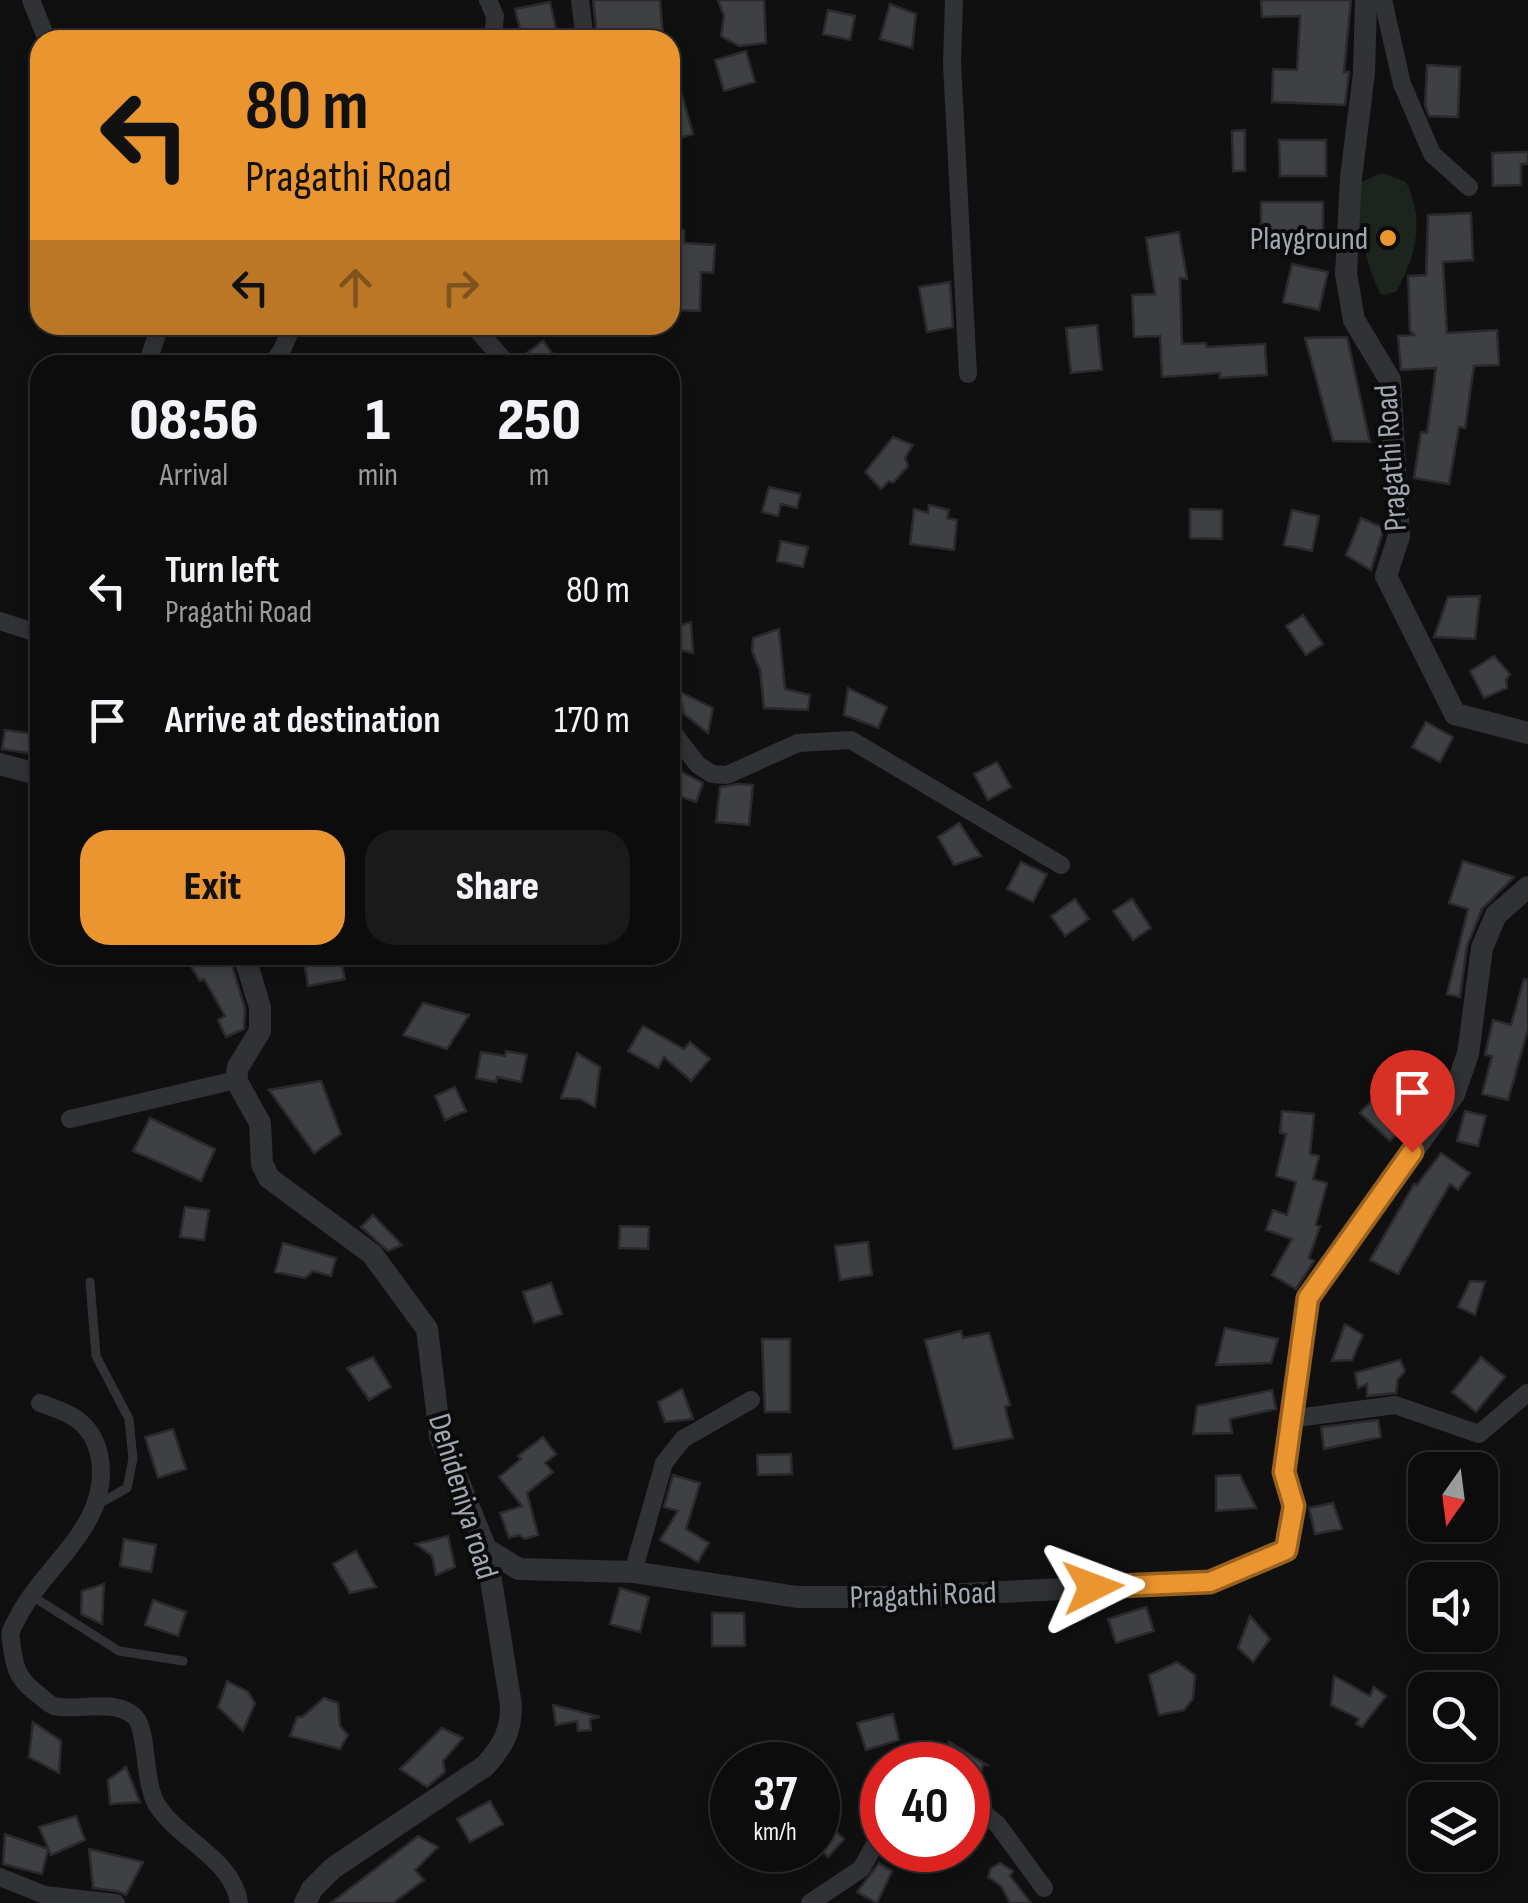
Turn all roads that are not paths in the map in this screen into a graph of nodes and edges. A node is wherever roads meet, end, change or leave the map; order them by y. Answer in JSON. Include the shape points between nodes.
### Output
{"nodes":[{"id":1,"x":31,"y":0,"type":"edge"},
{"id":2,"x":488,"y":0,"type":"edge"},
{"id":3,"x":580,"y":0,"type":"edge"},
{"id":4,"x":954,"y":0,"type":"edge"},
{"id":5,"x":1366,"y":0,"type":"edge"},
{"id":6,"x":1383,"y":0,"type":"edge"},
{"id":7,"x":43,"y":30,"type":"edge"},
{"id":8,"x":494,"y":30,"type":"edge"},
{"id":9,"x":584,"y":30,"type":"edge"},
{"id":10,"x":1469,"y":187,"type":"dead end"},
{"id":11,"x":482,"y":335,"type":"edge"},
{"id":12,"x":500,"y":355,"type":"edge"},
{"id":13,"x":968,"y":374,"type":"dead end"},
{"id":14,"x":0,"y":620,"type":"edge"},
{"id":15,"x":30,"y":630,"type":"edge"},
{"id":16,"x":1528,"y":733,"type":"edge"},
{"id":17,"x":680,"y":742,"type":"edge"},
{"id":18,"x":0,"y":764,"type":"edge"},
{"id":19,"x":30,"y":772,"type":"edge"},
{"id":20,"x":1061,"y":866,"type":"dead end"},
{"id":21,"x":1528,"y":887,"type":"edge"},
{"id":22,"x":247,"y":965,"type":"edge"},
{"id":23,"x":236,"y":1080,"type":"junction"},
{"id":24,"x":70,"y":1119,"type":"dead end"},
{"id":25,"x":90,"y":1282,"type":"dead end"},
{"id":26,"x":1527,"y":1393,"type":"edge"},
{"id":27,"x":750,"y":1400,"type":"dead end"},
{"id":28,"x":40,"y":1403,"type":"dead end"},
{"id":29,"x":1290,"y":1418,"type":"junction"},
{"id":30,"x":95,"y":1506,"type":"junction"},
{"id":31,"x":486,"y":1549,"type":"junction"},
{"id":32,"x":633,"y":1572,"type":"junction"},
{"id":33,"x":29,"y":1594,"type":"junction"},
{"id":34,"x":182,"y":1661,"type":"dead end"},
{"id":35,"x":990,"y":1818,"type":"edge"},
{"id":36,"x":860,"y":1870,"type":"edge"},
{"id":37,"x":0,"y":1877,"type":"edge"},
{"id":38,"x":1044,"y":1888,"type":"dead end"},
{"id":39,"x":116,"y":1903,"type":"edge"},
{"id":40,"x":239,"y":1903,"type":"edge"},
{"id":41,"x":305,"y":1903,"type":"edge"},
{"id":42,"x":810,"y":1903,"type":"edge"}],
"edges":[{"from":1,"to":7,"type":"street"},
{"from":2,"to":8,"type":"street"},
{"from":3,"to":9,"type":"street"},
{"from":4,"to":13,"type":"street"},
{"from":5,"to":16,"type":"street","name":"Pragathi Road","via":[[1346,274],[1354,320],[1390,380],[1399,536],[1386,576],[1455,714]]},
{"from":6,"to":10,"type":"street","via":[[1402,84],[1432,154]]},
{"from":11,"to":12,"type":"street"},
{"from":14,"to":15,"type":"street"},
{"from":17,"to":20,"type":"street","via":[[698,765],[727,776],[798,743],[851,740]]},
{"from":18,"to":19,"type":"street"},
{"from":21,"to":29,"type":"street","name":"Pragathi Road","via":[[1496,915],[1482,948],[1468,1054],[1454,1094],[1308,1298]]},
{"from":22,"to":23,"type":"street","via":[[260,1032]]},
{"from":23,"to":24,"type":"street"},
{"from":23,"to":31,"type":"street","name":"Dehideniya road","via":[[260,1123],[269,1178],[372,1254],[427,1328],[440,1436]]},
{"from":25,"to":30,"type":"lane","via":[[96,1356],[129,1419],[133,1458],[127,1488]]},
{"from":26,"to":29,"type":"street","via":[[1479,1434],[1396,1405]]},
{"from":27,"to":32,"type":"street","via":[[684,1439],[664,1463]]},
{"from":28,"to":30,"type":"street","via":[[75,1415],[94,1437],[102,1468]]},
{"from":29,"to":32,"type":"street","name":"Pragathi Road","via":[[1284,1472],[1294,1506],[1286,1550],[1210,1582],[796,1597]]},
{"from":30,"to":33,"type":"street","via":[[79,1539]]},
{"from":31,"to":32,"type":"street","name":"Pragathi Road","via":[[520,1569]]},
{"from":31,"to":41,"type":"street","name":"Dehideniya road","via":[[511,1704],[502,1748],[333,1868]]},
{"from":33,"to":34,"type":"lane","via":[[119,1652]]},
{"from":33,"to":40,"type":"street","via":[[9,1634],[19,1679],[52,1706],[133,1714],[142,1726],[146,1775],[158,1806],[228,1876]]},
{"from":35,"to":38,"type":"street"},
{"from":36,"to":42,"type":"street"},
{"from":37,"to":39,"type":"street","via":[[45,1896]]}]}
